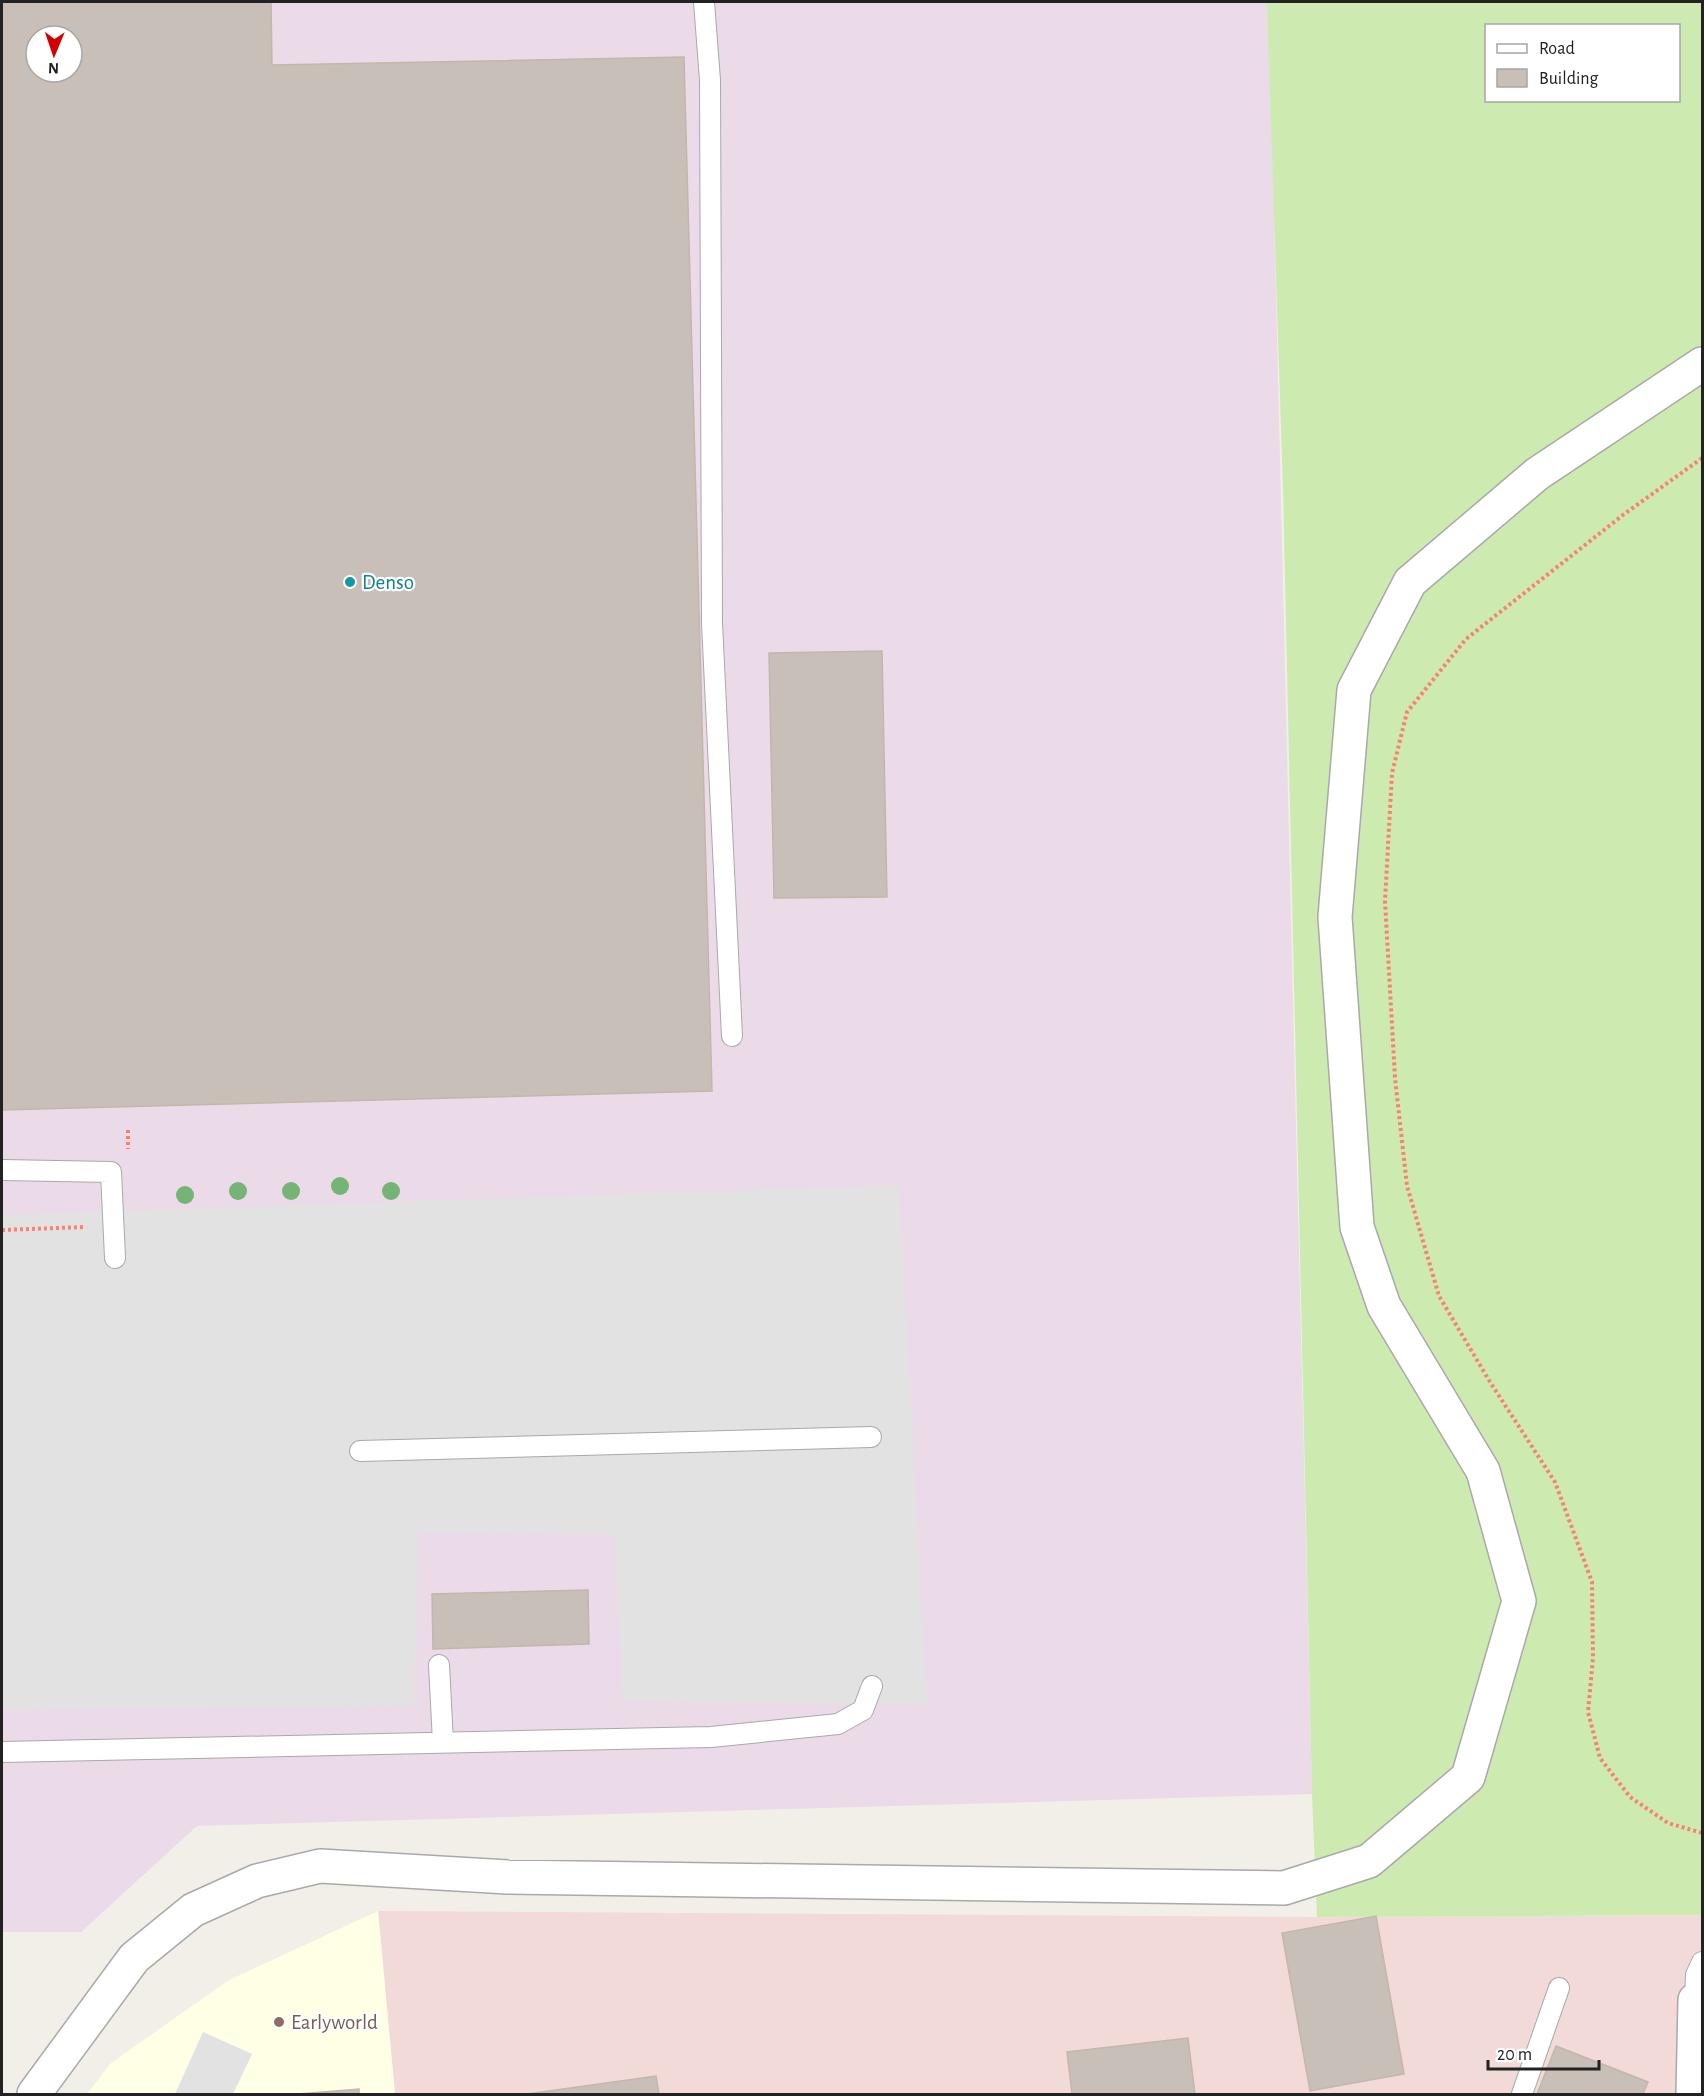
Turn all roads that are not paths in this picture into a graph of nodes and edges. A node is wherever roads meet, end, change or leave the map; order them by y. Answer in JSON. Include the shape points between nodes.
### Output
{"nodes":[{"id":1,"x":704,"y":2,"type":"edge"},
{"id":2,"x":1702,"y":364,"type":"edge"},
{"id":3,"x":732,"y":1035,"type":"dead end"},
{"id":4,"x":2,"y":1170,"type":"edge"},
{"id":5,"x":115,"y":1258,"type":"dead end"},
{"id":6,"x":871,"y":1437,"type":"dead end"},
{"id":7,"x":360,"y":1451,"type":"dead end"},
{"id":8,"x":439,"y":1665,"type":"dead end"},
{"id":9,"x":872,"y":1686,"type":"dead end"},
{"id":10,"x":442,"y":1742,"type":"junction"},
{"id":11,"x":2,"y":1752,"type":"edge"},
{"id":12,"x":1702,"y":1962,"type":"edge"},
{"id":13,"x":1559,"y":1988,"type":"dead end"},
{"id":14,"x":1695,"y":2000,"type":"joint"},
{"id":15,"x":34,"y":2094,"type":"edge"},
{"id":16,"x":1522,"y":2094,"type":"edge"},
{"id":17,"x":1693,"y":2094,"type":"edge"}],
"edges":[{"from":1,"to":3,"type":"lane","via":[[710,80],[712,623]]},
{"from":2,"to":15,"type":"street","via":[[1537,474],[1410,582],[1354,690],[1335,917],[1358,1227],[1384,1306],[1483,1471],[1519,1601],[1468,1777],[1369,1861],[1284,1888],[508,1877],[320,1866],[257,1881],[193,1910],[134,1958]]},
{"from":4,"to":5,"type":"lane","via":[[111,1172]]},
{"from":6,"to":7,"type":"lane"},
{"from":8,"to":10,"type":"lane"},
{"from":9,"to":10,"type":"lane","via":[[863,1710],[838,1724],[711,1737]]},
{"from":10,"to":11,"type":"lane"},
{"from":12,"to":14,"type":"lane","via":[[1696,1975]]},
{"from":13,"to":16,"type":"lane"},
{"from":14,"to":17,"type":"street"}]}
